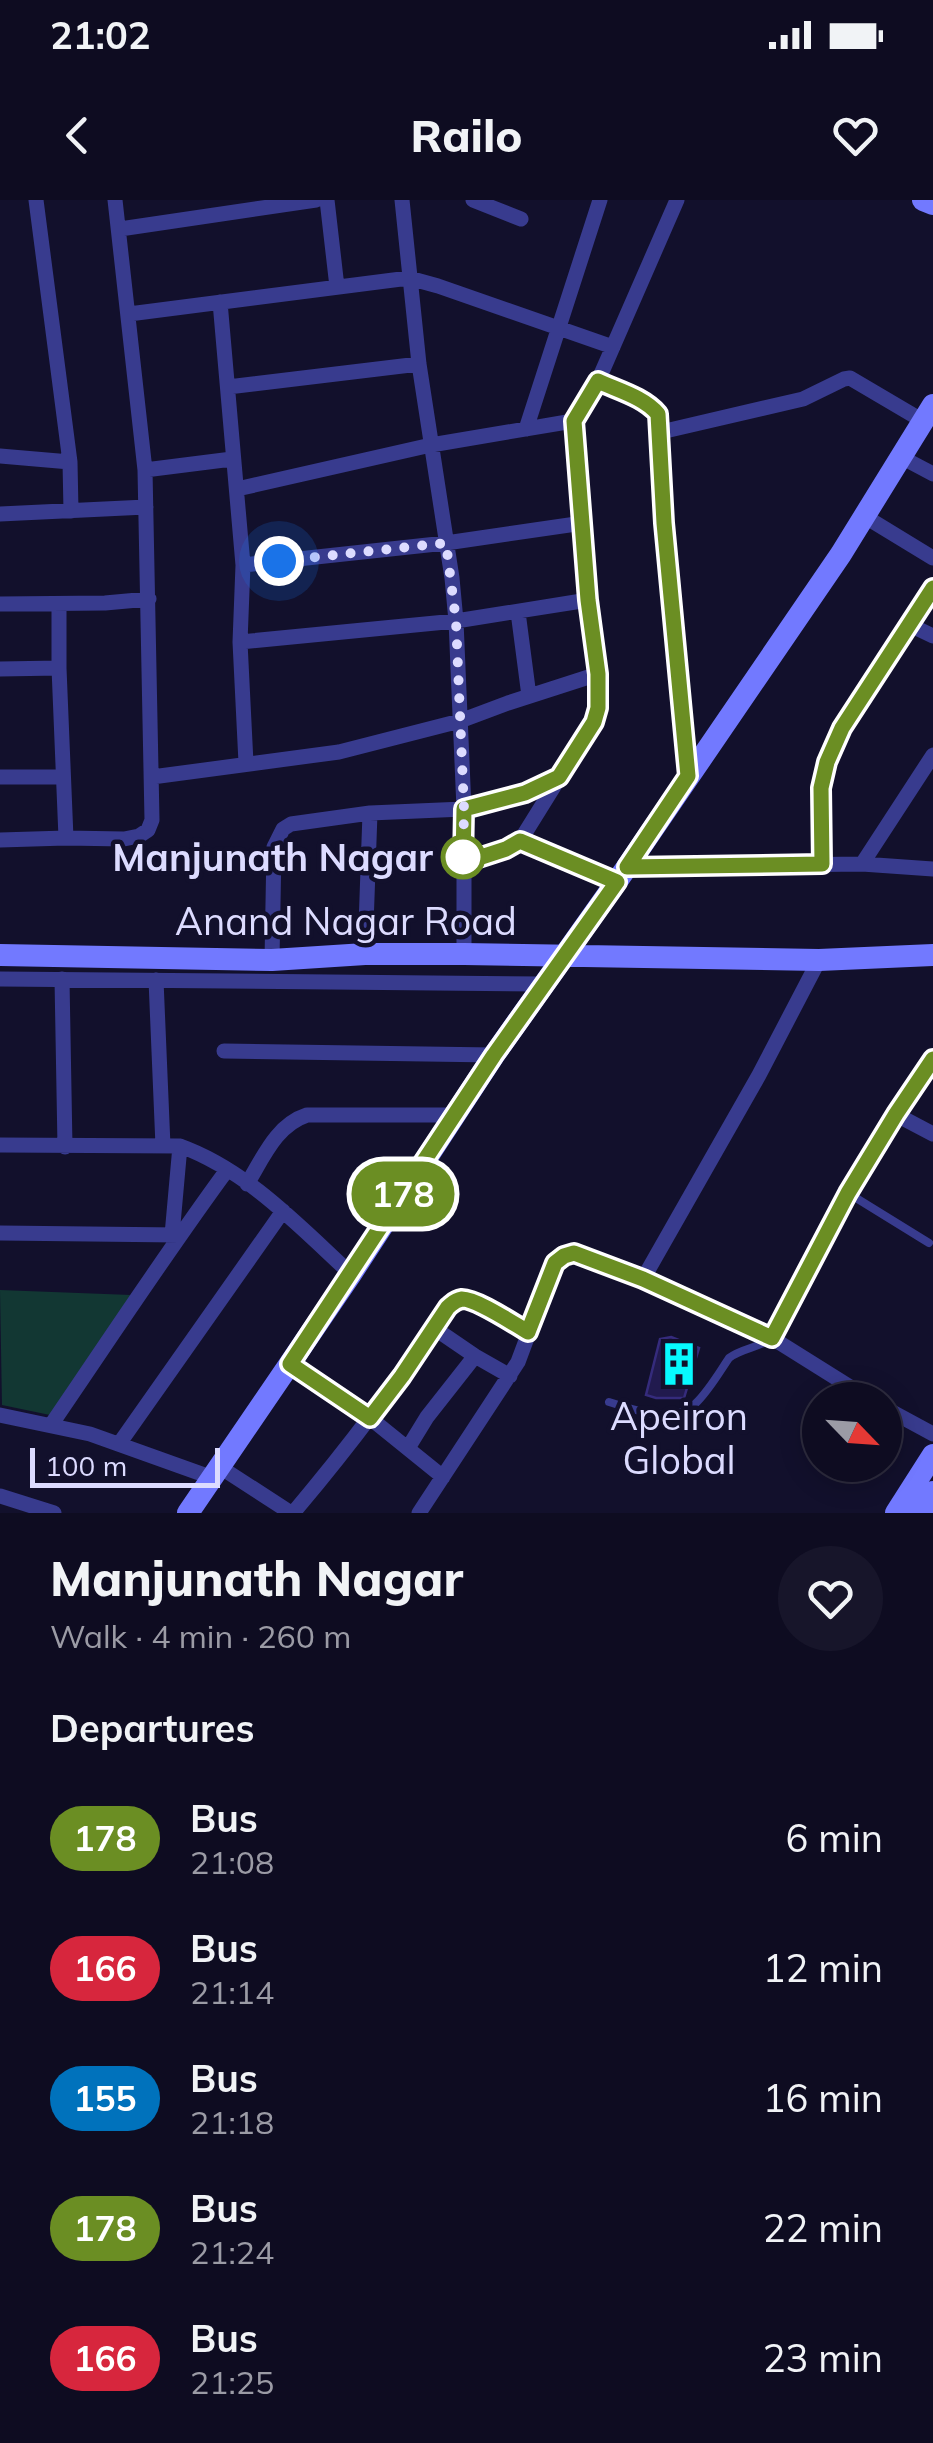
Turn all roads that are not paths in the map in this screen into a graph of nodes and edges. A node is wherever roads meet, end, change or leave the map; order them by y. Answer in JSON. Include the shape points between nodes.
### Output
{"nodes":[{"id":1,"x":36,"y":200,"type":"edge"},
{"id":2,"x":115,"y":200,"type":"edge"},
{"id":3,"x":316,"y":200,"type":"edge"},
{"id":4,"x":327,"y":200,"type":"edge"},
{"id":5,"x":402,"y":200,"type":"edge"},
{"id":6,"x":473,"y":200,"type":"edge"},
{"id":7,"x":600,"y":200,"type":"edge"},
{"id":8,"x":677,"y":200,"type":"edge"},
{"id":9,"x":923,"y":200,"type":"edge"},
{"id":10,"x":933,"y":204,"type":"edge"},
{"id":11,"x":521,"y":218,"type":"dead end"},
{"id":12,"x":120,"y":229,"type":"junction"},
{"id":13,"x":410,"y":278,"type":"junction"},
{"id":14,"x":337,"y":287,"type":"junction"},
{"id":15,"x":220,"y":302,"type":"junction"},
{"id":16,"x":129,"y":314,"type":"junction"},
{"id":17,"x":558,"y":329,"type":"junction"},
{"id":18,"x":613,"y":348,"type":"junction"},
{"id":19,"x":419,"y":364,"type":"junction"},
{"id":20,"x":598,"y":381,"type":"junction"},
{"id":21,"x":228,"y":387,"type":"junction"},
{"id":22,"x":928,"y":413,"type":"edge"},
{"id":23,"x":574,"y":421,"type":"junction"},
{"id":24,"x":526,"y":429,"type":"junction"},
{"id":25,"x":661,"y":432,"type":"junction"},
{"id":26,"x":431,"y":445,"type":"junction"},
{"id":27,"x":0,"y":456,"type":"edge"},
{"id":28,"x":901,"y":456,"type":"junction"},
{"id":29,"x":232,"y":459,"type":"junction"},
{"id":30,"x":70,"y":462,"type":"junction"},
{"id":31,"x":145,"y":470,"type":"junction"},
{"id":32,"x":933,"y":474,"type":"edge"},
{"id":33,"x":237,"y":490,"type":"junction"},
{"id":34,"x":146,"y":507,"type":"junction"},
{"id":35,"x":71,"y":511,"type":"junction"},
{"id":36,"x":0,"y":514,"type":"edge"},
{"id":37,"x":864,"y":516,"type":"junction"},
{"id":38,"x":583,"y":523,"type":"junction"},
{"id":39,"x":446,"y":543,"type":"junction"},
{"id":40,"x":933,"y":558,"type":"edge"},
{"id":41,"x":243,"y":565,"type":"junction"},
{"id":42,"x":933,"y":588,"type":"edge"},
{"id":43,"x":149,"y":599,"type":"junction"},
{"id":44,"x":588,"y":600,"type":"junction"},
{"id":45,"x":0,"y":604,"type":"edge"},
{"id":46,"x":59,"y":604,"type":"junction"},
{"id":47,"x":518,"y":612,"type":"junction"},
{"id":48,"x":456,"y":621,"type":"junction"},
{"id":49,"x":910,"y":624,"type":"junction"},
{"id":50,"x":933,"y":636,"type":"edge"},
{"id":51,"x":240,"y":642,"type":"junction"},
{"id":52,"x":58,"y":668,"type":"junction"},
{"id":53,"x":0,"y":669,"type":"edge"},
{"id":54,"x":598,"y":674,"type":"junction"},
{"id":55,"x":529,"y":696,"type":"junction"},
{"id":56,"x":460,"y":722,"type":"junction"},
{"id":57,"x":933,"y":755,"type":"edge"},
{"id":58,"x":246,"y":763,"type":"junction"},
{"id":59,"x":688,"y":776,"type":"junction"},
{"id":60,"x":0,"y":777,"type":"edge"},
{"id":61,"x":62,"y":777,"type":"junction"},
{"id":62,"x":152,"y":777,"type":"junction"},
{"id":63,"x":559,"y":777,"type":"junction"},
{"id":64,"x":464,"y":809,"type":"junction"},
{"id":65,"x":370,"y":812,"type":"junction"},
{"id":66,"x":66,"y":838,"type":"junction"},
{"id":67,"x":0,"y":840,"type":"edge"},
{"id":68,"x":520,"y":841,"type":"junction"},
{"id":69,"x":463,"y":863,"type":"junction"},
{"id":70,"x":822,"y":864,"type":"junction"},
{"id":71,"x":862,"y":864,"type":"junction"},
{"id":72,"x":933,"y":869,"type":"edge"},
{"id":73,"x":622,"y":874,"type":"junction"},
{"id":74,"x":365,"y":954,"type":"junction"},
{"id":75,"x":464,"y":954,"type":"junction"},
{"id":76,"x":0,"y":955,"type":"edge"},
{"id":77,"x":933,"y":955,"type":"edge"},
{"id":78,"x":563,"y":956,"type":"junction"},
{"id":79,"x":272,"y":960,"type":"junction"},
{"id":80,"x":820,"y":960,"type":"junction"},
{"id":81,"x":62,"y":978,"type":"junction"},
{"id":82,"x":0,"y":979,"type":"edge"},
{"id":83,"x":156,"y":980,"type":"junction"},
{"id":84,"x":543,"y":984,"type":"junction"},
{"id":85,"x":224,"y":1051,"type":"dead end"},
{"id":86,"x":494,"y":1055,"type":"junction"},
{"id":87,"x":931,"y":1066,"type":"edge"},
{"id":88,"x":896,"y":1114,"type":"junction"},
{"id":89,"x":455,"y":1115,"type":"junction"},
{"id":90,"x":933,"y":1134,"type":"edge"},
{"id":91,"x":0,"y":1145,"type":"edge"},
{"id":92,"x":66,"y":1146,"type":"junction"},
{"id":93,"x":172,"y":1146,"type":"junction"},
{"id":94,"x":227,"y":1170,"type":"junction"},
{"id":95,"x":246,"y":1184,"type":"junction"},
{"id":96,"x":848,"y":1193,"type":"junction"},
{"id":97,"x":283,"y":1211,"type":"junction"},
{"id":98,"x":0,"y":1234,"type":"edge"},
{"id":99,"x":176,"y":1235,"type":"junction"},
{"id":100,"x":929,"y":1243,"type":"dead end"},
{"id":101,"x":351,"y":1274,"type":"junction"},
{"id":102,"x":643,"y":1279,"type":"junction"},
{"id":103,"x":434,"y":1328,"type":"junction"},
{"id":104,"x":528,"y":1332,"type":"junction"},
{"id":105,"x":772,"y":1338,"type":"junction"},
{"id":106,"x":475,"y":1356,"type":"junction"},
{"id":107,"x":290,"y":1364,"type":"junction"},
{"id":108,"x":510,"y":1376,"type":"junction"},
{"id":109,"x":842,"y":1382,"type":"edge"},
{"id":110,"x":610,"y":1402,"type":"dead end"},
{"id":111,"x":0,"y":1416,"type":"edge"},
{"id":112,"x":902,"y":1417,"type":"edge"},
{"id":113,"x":370,"y":1418,"type":"junction"},
{"id":114,"x":51,"y":1425,"type":"junction"},
{"id":115,"x":933,"y":1434,"type":"edge"},
{"id":116,"x":119,"y":1444,"type":"junction"},
{"id":117,"x":408,"y":1448,"type":"junction"},
{"id":118,"x":933,"y":1456,"type":"edge"},
{"id":119,"x":217,"y":1472,"type":"junction"},
{"id":120,"x":443,"y":1477,"type":"junction"},
{"id":121,"x":933,"y":1492,"type":"edge"},
{"id":122,"x":0,"y":1496,"type":"edge"},
{"id":123,"x":54,"y":1513,"type":"edge"},
{"id":124,"x":188,"y":1513,"type":"edge"},
{"id":125,"x":292,"y":1513,"type":"edge"},
{"id":126,"x":419,"y":1513,"type":"edge"},
{"id":127,"x":896,"y":1513,"type":"edge"},
{"id":128,"x":920,"y":1513,"type":"edge"}],
"edges":[{"from":1,"to":30,"type":"street"},
{"from":2,"to":12,"type":"street"},
{"from":3,"to":12,"type":"street"},
{"from":4,"to":14,"type":"street"},
{"from":5,"to":13,"type":"street"},
{"from":6,"to":11,"type":"street"},
{"from":7,"to":17,"type":"street"},
{"from":8,"to":18,"type":"street"},
{"from":9,"to":10,"type":"street"},
{"from":12,"to":16,"type":"street"},
{"from":13,"to":14,"type":"street"},
{"from":13,"to":17,"type":"street"},
{"from":13,"to":19,"type":"street"},
{"from":14,"to":15,"type":"street"},
{"from":15,"to":16,"type":"street"},
{"from":15,"to":21,"type":"street"},
{"from":16,"to":31,"type":"street"},
{"from":17,"to":18,"type":"street"},
{"from":17,"to":24,"type":"street"},
{"from":18,"to":20,"type":"street"},
{"from":19,"to":21,"type":"street"},
{"from":19,"to":26,"type":"street"},
{"from":20,"to":23,"type":"street"},
{"from":20,"to":25,"type":"street","via":[[654,408]]},
{"from":21,"to":29,"type":"street"},
{"from":22,"to":25,"type":"street","via":[[844,379],[803,399]]},
{"from":22,"to":28,"type":"street"},
{"from":23,"to":24,"type":"street"},
{"from":23,"to":38,"type":"street"},
{"from":24,"to":26,"type":"street"},
{"from":25,"to":59,"type":"street"},
{"from":26,"to":33,"type":"street"},
{"from":26,"to":39,"type":"street"},
{"from":27,"to":30,"type":"street"},
{"from":28,"to":32,"type":"street"},
{"from":28,"to":37,"type":"street"},
{"from":29,"to":31,"type":"street"},
{"from":29,"to":33,"type":"street"},
{"from":30,"to":35,"type":"street"},
{"from":31,"to":34,"type":"street"},
{"from":33,"to":41,"type":"street"},
{"from":34,"to":35,"type":"street"},
{"from":34,"to":43,"type":"street"},
{"from":35,"to":36,"type":"street"},
{"from":37,"to":40,"type":"street"},
{"from":37,"to":59,"type":"street"},
{"from":38,"to":39,"type":"street"},
{"from":38,"to":44,"type":"street"},
{"from":39,"to":41,"type":"street"},
{"from":39,"to":48,"type":"street"},
{"from":41,"to":51,"type":"street"},
{"from":42,"to":49,"type":"street"},
{"from":43,"to":46,"type":"street"},
{"from":43,"to":62,"type":"street"},
{"from":44,"to":47,"type":"street"},
{"from":44,"to":54,"type":"street"},
{"from":45,"to":46,"type":"street"},
{"from":46,"to":52,"type":"street"},
{"from":47,"to":48,"type":"street"},
{"from":47,"to":55,"type":"street"},
{"from":48,"to":51,"type":"street"},
{"from":48,"to":56,"type":"street"},
{"from":49,"to":50,"type":"street"},
{"from":49,"to":70,"type":"street","via":[[827,762]]},
{"from":51,"to":58,"type":"street"},
{"from":52,"to":53,"type":"street"},
{"from":52,"to":61,"type":"street"},
{"from":54,"to":55,"type":"street"},
{"from":54,"to":63,"type":"street","via":[[594,722]]},
{"from":55,"to":56,"type":"street"},
{"from":56,"to":58,"type":"street","via":[[339,752]]},
{"from":56,"to":64,"type":"street"},
{"from":57,"to":71,"type":"street"},
{"from":58,"to":62,"type":"street"},
{"from":59,"to":73,"type":"street"},
{"from":60,"to":61,"type":"street"},
{"from":61,"to":66,"type":"street"},
{"from":62,"to":66,"type":"street","via":[[148,830],[124,838]]},
{"from":63,"to":64,"type":"street"},
{"from":63,"to":68,"type":"street"},
{"from":64,"to":65,"type":"street"},
{"from":64,"to":69,"type":"street"},
{"from":65,"to":74,"type":"street"},
{"from":65,"to":79,"type":"street","via":[[283,829],[274,847]]},
{"from":66,"to":67,"type":"street"},
{"from":68,"to":69,"type":"street"},
{"from":68,"to":73,"type":"street"},
{"from":69,"to":75,"type":"street"},
{"from":70,"to":71,"type":"street"},
{"from":70,"to":73,"type":"street"},
{"from":71,"to":72,"type":"street"},
{"from":73,"to":78,"type":"street"},
{"from":74,"to":75,"type":"street","name":"Anand Nagar Road"},
{"from":74,"to":79,"type":"street","name":"Anand Nagar Road"},
{"from":75,"to":78,"type":"street","name":"Anand Nagar Road"},
{"from":76,"to":79,"type":"street","name":"Anand Nagar Road"},
{"from":77,"to":80,"type":"street","name":"Anand Nagar Road"},
{"from":78,"to":80,"type":"street","name":"Anand Nagar Road"},
{"from":78,"to":84,"type":"street"},
{"from":80,"to":102,"type":"street"},
{"from":81,"to":82,"type":"street"},
{"from":81,"to":83,"type":"street"},
{"from":81,"to":92,"type":"street"},
{"from":83,"to":84,"type":"street"},
{"from":83,"to":93,"type":"street"},
{"from":84,"to":86,"type":"street"},
{"from":85,"to":86,"type":"street"},
{"from":86,"to":89,"type":"street"},
{"from":87,"to":88,"type":"street"},
{"from":88,"to":90,"type":"street"},
{"from":88,"to":96,"type":"street"},
{"from":89,"to":95,"type":"street","via":[[307,1115],[280,1131]]},
{"from":89,"to":101,"type":"street"},
{"from":91,"to":92,"type":"street"},
{"from":92,"to":93,"type":"street"},
{"from":93,"to":94,"type":"street"},
{"from":93,"to":99,"type":"street"},
{"from":94,"to":95,"type":"street"},
{"from":94,"to":99,"type":"street"},
{"from":95,"to":97,"type":"street"},
{"from":96,"to":100,"type":"lane"},
{"from":96,"to":105,"type":"street"},
{"from":97,"to":101,"type":"street"},
{"from":97,"to":116,"type":"street"},
{"from":98,"to":99,"type":"street"},
{"from":99,"to":114,"type":"street"},
{"from":101,"to":107,"type":"street"},
{"from":102,"to":104,"type":"street","via":[[574,1253],[564,1256],[555,1263]]},
{"from":102,"to":105,"type":"street"},
{"from":103,"to":104,"type":"street","via":[[448,1307],[464,1299]]},
{"from":103,"to":106,"type":"street"},
{"from":103,"to":113,"type":"street"},
{"from":104,"to":108,"type":"street"},
{"from":105,"to":109,"type":"street"},
{"from":105,"to":110,"type":"lane","via":[[737,1352],[695,1404],[677,1414]]},
{"from":106,"to":108,"type":"street"},
{"from":106,"to":117,"type":"street"},
{"from":107,"to":113,"type":"street"},
{"from":107,"to":119,"type":"street"},
{"from":108,"to":120,"type":"street"},
{"from":111,"to":114,"type":"street"},
{"from":112,"to":115,"type":"street"},
{"from":113,"to":117,"type":"street"},
{"from":113,"to":125,"type":"street"},
{"from":114,"to":116,"type":"street"},
{"from":116,"to":119,"type":"street"},
{"from":117,"to":120,"type":"street"},
{"from":118,"to":127,"type":"street"},
{"from":119,"to":124,"type":"street"},
{"from":119,"to":125,"type":"street"},
{"from":120,"to":126,"type":"street"},
{"from":121,"to":128,"type":"street"},
{"from":122,"to":123,"type":"street"}]}
